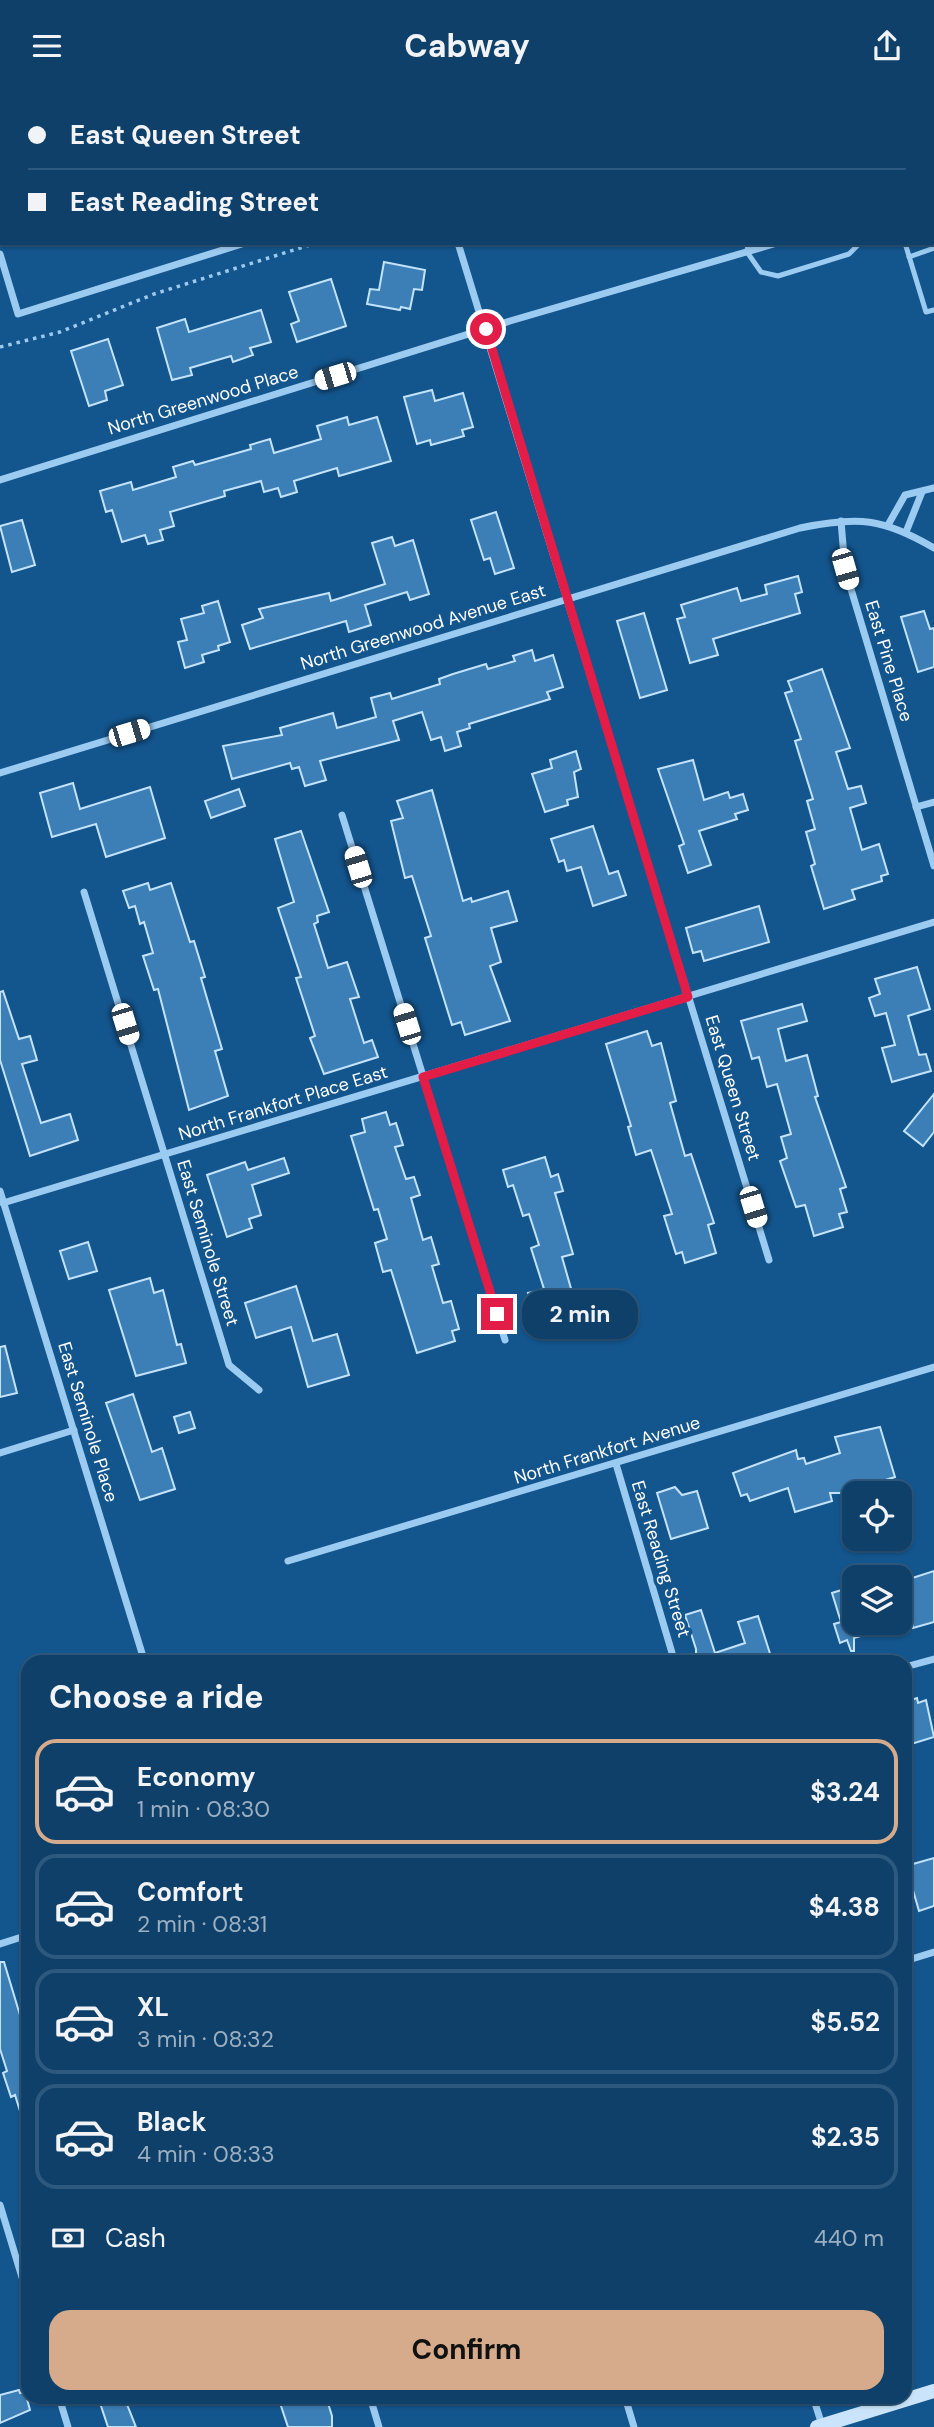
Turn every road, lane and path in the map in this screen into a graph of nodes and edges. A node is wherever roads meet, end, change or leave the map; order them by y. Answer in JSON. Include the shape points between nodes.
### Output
{"nodes":[{"id":1,"x":239,"y":245,"type":"edge"},
{"id":2,"x":310,"y":245,"type":"edge"},
{"id":3,"x":459,"y":245,"type":"edge"},
{"id":4,"x":748,"y":245,"type":"edge"},
{"id":5,"x":770,"y":245,"type":"edge"},
{"id":6,"x":858,"y":245,"type":"edge"},
{"id":7,"x":906,"y":245,"type":"edge"},
{"id":8,"x":934,"y":249,"type":"edge"},
{"id":9,"x":747,"y":252,"type":"junction"},
{"id":10,"x":0,"y":254,"type":"edge"},
{"id":11,"x":909,"y":257,"type":"junction"},
{"id":12,"x":934,"y":310,"type":"edge"},
{"id":13,"x":486,"y":329,"type":"junction"},
{"id":14,"x":0,"y":347,"type":"edge"},
{"id":15,"x":0,"y":479,"type":"edge"},
{"id":16,"x":934,"y":488,"type":"edge"},
{"id":17,"x":922,"y":492,"type":"junction"},
{"id":18,"x":841,"y":521,"type":"junction"},
{"id":19,"x":888,"y":525,"type":"junction"},
{"id":20,"x":906,"y":532,"type":"junction"},
{"id":21,"x":934,"y":548,"type":"edge"},
{"id":22,"x":569,"y":599,"type":"junction"},
{"id":23,"x":0,"y":773,"type":"edge"},
{"id":24,"x":934,"y":802,"type":"edge"},
{"id":25,"x":916,"y":807,"type":"junction"},
{"id":26,"x":342,"y":815,"type":"dead end"},
{"id":27,"x":934,"y":866,"type":"edge"},
{"id":28,"x":84,"y":892,"type":"dead end"},
{"id":29,"x":934,"y":922,"type":"edge"},
{"id":30,"x":688,"y":997,"type":"junction"},
{"id":31,"x":423,"y":1077,"type":"junction"},
{"id":32,"x":165,"y":1156,"type":"junction"},
{"id":33,"x":0,"y":1191,"type":"edge"},
{"id":34,"x":4,"y":1203,"type":"junction"},
{"id":35,"x":769,"y":1260,"type":"dead end"},
{"id":36,"x":505,"y":1340,"type":"dead end"},
{"id":37,"x":934,"y":1367,"type":"edge"},
{"id":38,"x":259,"y":1390,"type":"dead end"},
{"id":39,"x":74,"y":1430,"type":"junction"},
{"id":40,"x":0,"y":1453,"type":"edge"},
{"id":41,"x":616,"y":1464,"type":"junction"},
{"id":42,"x":288,"y":1561,"type":"dead end"},
{"id":43,"x":143,"y":1655,"type":"edge"},
{"id":44,"x":673,"y":1655,"type":"edge"},
{"id":45,"x":934,"y":1659,"type":"edge"},
{"id":46,"x":912,"y":1665,"type":"edge"},
{"id":47,"x":21,"y":1937,"type":"edge"},
{"id":48,"x":0,"y":1944,"type":"edge"},
{"id":49,"x":934,"y":1952,"type":"edge"},
{"id":50,"x":912,"y":1959,"type":"edge"},
{"id":51,"x":0,"y":2205,"type":"edge"},
{"id":52,"x":21,"y":2274,"type":"edge"},
{"id":53,"x":934,"y":2391,"type":"edge"},
{"id":54,"x":912,"y":2398,"type":"edge"},
{"id":55,"x":61,"y":2404,"type":"edge"},
{"id":56,"x":372,"y":2404,"type":"edge"},
{"id":57,"x":627,"y":2404,"type":"edge"},
{"id":58,"x":814,"y":2404,"type":"edge"},
{"id":59,"x":891,"y":2404,"type":"edge"},
{"id":60,"x":819,"y":2426,"type":"edge"},
{"id":61,"x":68,"y":2427,"type":"edge"},
{"id":62,"x":379,"y":2427,"type":"edge"},
{"id":63,"x":634,"y":2427,"type":"edge"}],
"edges":[{"from":1,"to":10,"type":"street","via":[[18,314]]},
{"from":2,"to":14,"type":"path","via":[[154,294],[60,332]]},
{"from":3,"to":13,"type":"street","name":"East Queen Street"},
{"from":4,"to":9,"type":"lane"},
{"from":5,"to":9,"type":"street","name":"North Greenwood Place"},
{"from":6,"to":9,"type":"lane","via":[[849,254],[778,276],[761,272]]},
{"from":7,"to":11,"type":"lane"},
{"from":8,"to":11,"type":"lane"},
{"from":9,"to":13,"type":"street","name":"North Greenwood Place"},
{"from":11,"to":12,"type":"lane","via":[[926,312]]},
{"from":13,"to":15,"type":"street","name":"North Greenwood Place"},
{"from":13,"to":22,"type":"street","name":"East Queen Street"},
{"from":16,"to":17,"type":"street"},
{"from":17,"to":19,"type":"street","via":[[905,495]]},
{"from":17,"to":20,"type":"street"},
{"from":18,"to":19,"type":"street","name":"North Greenwood Avenue East"},
{"from":18,"to":22,"type":"street","name":"North Greenwood Avenue East","via":[[800,528]]},
{"from":18,"to":25,"type":"street","name":"East Pine Place","via":[[845,569]]},
{"from":19,"to":20,"type":"street","name":"North Greenwood Avenue East"},
{"from":20,"to":21,"type":"street","name":"North Greenwood Avenue East"},
{"from":22,"to":23,"type":"street","name":"North Greenwood Avenue East"},
{"from":22,"to":30,"type":"street","name":"East Queen Street"},
{"from":24,"to":25,"type":"street"},
{"from":25,"to":27,"type":"street","name":"East Pine Place"},
{"from":26,"to":31,"type":"street"},
{"from":28,"to":32,"type":"street","name":"East Seminole Street"},
{"from":29,"to":30,"type":"street","name":"North Frankfort Place East"},
{"from":30,"to":31,"type":"street","name":"North Frankfort Place East"},
{"from":30,"to":35,"type":"street","name":"East Queen Street"},
{"from":31,"to":32,"type":"street","name":"North Frankfort Place East"},
{"from":31,"to":36,"type":"street"},
{"from":32,"to":34,"type":"street","name":"North Frankfort Place East"},
{"from":32,"to":38,"type":"street","name":"East Seminole Street","via":[[229,1365]]},
{"from":33,"to":34,"type":"street","name":"East Seminole Place"},
{"from":34,"to":39,"type":"street","name":"East Seminole Place"},
{"from":37,"to":41,"type":"street","name":"North Frankfort Avenue"},
{"from":39,"to":40,"type":"street"},
{"from":39,"to":43,"type":"street","name":"East Seminole Place"},
{"from":41,"to":42,"type":"street","name":"North Frankfort Avenue"},
{"from":41,"to":44,"type":"street","name":"East Reading Street"},
{"from":45,"to":46,"type":"street"},
{"from":47,"to":48,"type":"street"},
{"from":49,"to":50,"type":"street"},
{"from":51,"to":52,"type":"street"},
{"from":53,"to":54,"type":"main road"},
{"from":55,"to":61,"type":"street"},
{"from":56,"to":62,"type":"street"},
{"from":57,"to":63,"type":"street"},
{"from":58,"to":60,"type":"street"},
{"from":59,"to":60,"type":"main road"}]}
